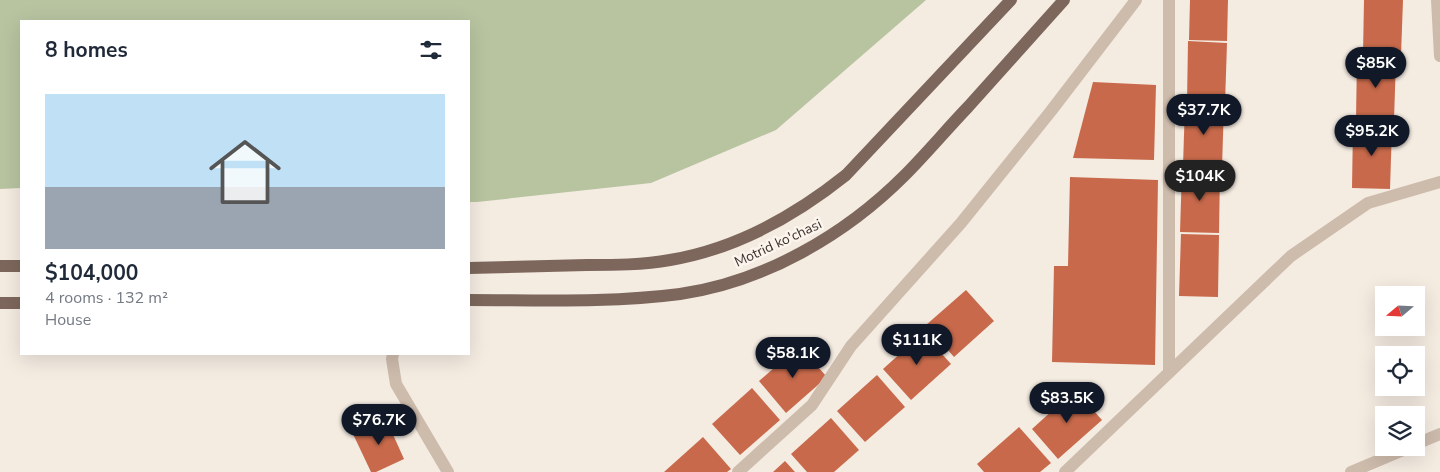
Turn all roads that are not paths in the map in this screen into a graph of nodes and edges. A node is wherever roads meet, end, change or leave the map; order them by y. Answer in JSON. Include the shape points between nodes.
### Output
{"nodes":[{"id":1,"x":1011,"y":0,"type":"edge"},
{"id":2,"x":1064,"y":0,"type":"edge"},
{"id":3,"x":1136,"y":0,"type":"edge"},
{"id":4,"x":1169,"y":0,"type":"edge"},
{"id":5,"x":1438,"y":0,"type":"edge"},
{"id":6,"x":1440,"y":56,"type":"edge"},
{"id":7,"x":1440,"y":182,"type":"edge"},
{"id":8,"x":0,"y":266,"type":"edge"},
{"id":9,"x":20,"y":266,"type":"edge"},
{"id":10,"x":470,"y":268,"type":"edge"},
{"id":11,"x":470,"y":300,"type":"edge"},
{"id":12,"x":0,"y":303,"type":"edge"},
{"id":13,"x":20,"y":303,"type":"edge"},
{"id":14,"x":393,"y":355,"type":"edge"},
{"id":15,"x":1169,"y":371,"type":"junction"},
{"id":16,"x":1440,"y":434,"type":"edge"},
{"id":17,"x":1425,"y":440,"type":"edge"},
{"id":18,"x":1389,"y":456,"type":"edge"},
{"id":19,"x":448,"y":472,"type":"edge"},
{"id":20,"x":738,"y":472,"type":"edge"},
{"id":21,"x":1065,"y":472,"type":"edge"},
{"id":22,"x":1351,"y":472,"type":"edge"}],
"edges":[{"from":1,"to":10,"type":"main road","name":"Motrid ko'chasi","via":[[846,174],[825,192],[780,220],[724,245],[670,261]]},
{"from":2,"to":11,"type":"main road","name":"Motrid ko'chasi","via":[[904,176],[855,218],[799,253],[741,278],[681,294]]},
{"from":3,"to":20,"type":"street","via":[[961,223],[851,346],[812,405]]},
{"from":4,"to":15,"type":"street"},
{"from":5,"to":6,"type":"street"},
{"from":7,"to":15,"type":"street","via":[[1368,203],[1290,256]]},
{"from":8,"to":9,"type":"main road"},
{"from":12,"to":13,"type":"main road"},
{"from":14,"to":19,"type":"street","via":[[396,384]]},
{"from":15,"to":21,"type":"street"},
{"from":16,"to":17,"type":"street"},
{"from":18,"to":22,"type":"street"}]}
